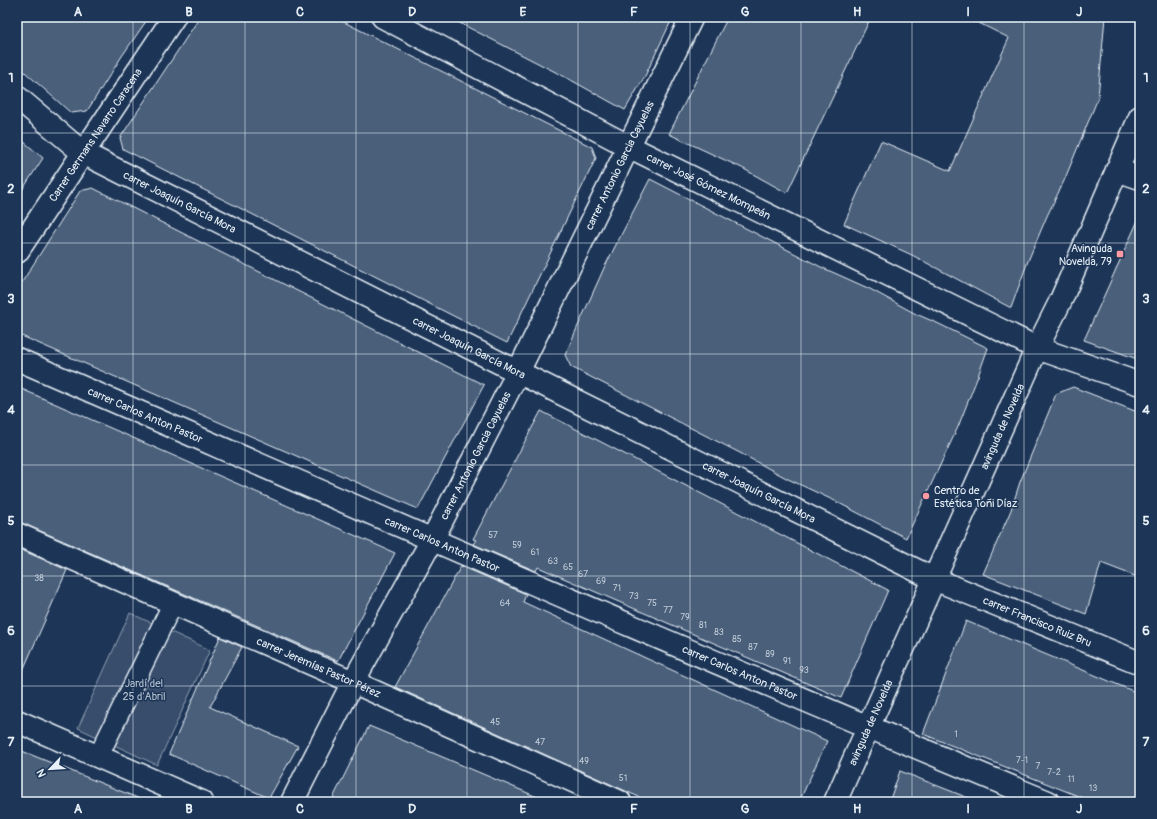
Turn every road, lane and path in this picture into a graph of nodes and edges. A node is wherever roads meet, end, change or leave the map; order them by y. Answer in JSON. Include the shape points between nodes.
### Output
{"nodes":[{"id":1,"x":174,"y":17,"type":"edge"},
{"id":2,"x":383,"y":17,"type":"edge"},
{"id":3,"x":692,"y":17,"type":"edge"},
{"id":4,"x":17,"y":97,"type":"edge"},
{"id":5,"x":1139,"y":114,"type":"edge"},
{"id":6,"x":628,"y":146,"type":"junction"},
{"id":7,"x":83,"y":153,"type":"junction"},
{"id":8,"x":1117,"y":170,"type":"junction"},
{"id":9,"x":1140,"y":178,"type":"edge"},
{"id":10,"x":17,"y":252,"type":"edge"},
{"id":11,"x":1037,"y":348,"type":"junction"},
{"id":12,"x":17,"y":359,"type":"edge"},
{"id":13,"x":518,"y":372,"type":"junction"},
{"id":14,"x":1140,"y":384,"type":"edge"},
{"id":15,"x":17,"y":534,"type":"edge"},
{"id":16,"x":432,"y":540,"type":"junction"},
{"id":17,"x":934,"y":579,"type":"junction"},
{"id":18,"x":173,"y":603,"type":"junction"},
{"id":19,"x":1140,"y":663,"type":"edge"},
{"id":20,"x":353,"y":682,"type":"junction"},
{"id":21,"x":17,"y":721,"type":"edge"},
{"id":22,"x":868,"y":728,"type":"junction"},
{"id":23,"x":98,"y":757,"type":"junction"},
{"id":24,"x":202,"y":802,"type":"edge"},
{"id":25,"x":292,"y":802,"type":"edge"},
{"id":26,"x":620,"y":802,"type":"edge"},
{"id":27,"x":835,"y":802,"type":"edge"},
{"id":28,"x":1048,"y":802,"type":"edge"}],
"edges":[{"from":1,"to":7,"type":"street","name":"Carrer Germans Navarro Caracena"},
{"from":2,"to":6,"type":"street","name":"carrer José Gómez Mompeán"},
{"from":3,"to":6,"type":"street","name":"carrer Antonio Garcia Cayuelas"},
{"from":4,"to":7,"type":"street","name":"carrer Joaquín García Mora"},
{"from":5,"to":8,"type":"street","name":"avinguda de Novelda"},
{"from":6,"to":11,"type":"street","name":"carrer José Gómez Mompeán"},
{"from":6,"to":13,"type":"street","name":"carrer Antonio Garcia Cayuelas"},
{"from":7,"to":10,"type":"street","name":"Carrer Germans Navarro Caracena"},
{"from":7,"to":13,"type":"street","name":"carrer Joaquín García Mora"},
{"from":8,"to":9,"type":"street"},
{"from":8,"to":11,"type":"street","name":"avinguda de Novelda"},
{"from":11,"to":14,"type":"street","name":"carrer José Gómez Mompeán"},
{"from":11,"to":17,"type":"street","name":"avinguda de Novelda"},
{"from":12,"to":16,"type":"street","name":"carrer Carlos Anton Pastor"},
{"from":13,"to":16,"type":"street","name":"carrer Antonio Garcia Cayuelas"},
{"from":13,"to":17,"type":"street","name":"carrer Joaquín García Mora"},
{"from":15,"to":18,"type":"street","name":"carrer Jeremías Pastor Pérez"},
{"from":16,"to":20,"type":"street","name":"carrer Antonio Garcia Cayuelas"},
{"from":16,"to":22,"type":"street","name":"carrer Carlos Anton Pastor"},
{"from":17,"to":19,"type":"street","name":"carrer Francisco Ruiz Bru"},
{"from":17,"to":22,"type":"street","name":"avinguda de Novelda"},
{"from":18,"to":20,"type":"street","name":"carrer Jeremías Pastor Pérez"},
{"from":18,"to":23,"type":"street"},
{"from":20,"to":25,"type":"street","name":"carrer Antonio Garcia Cayuelas"},
{"from":20,"to":26,"type":"street","name":"carrer Jeremías Pastor Pérez"},
{"from":21,"to":23,"type":"street"},
{"from":22,"to":27,"type":"street","name":"avinguda de Novelda"},
{"from":22,"to":28,"type":"street","name":"carrer Carlos Anton Pastor"},
{"from":23,"to":24,"type":"street"}]}
